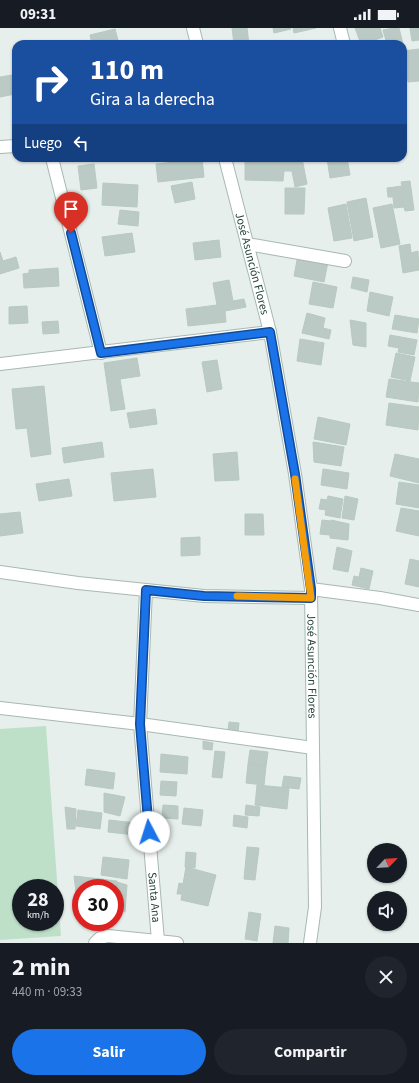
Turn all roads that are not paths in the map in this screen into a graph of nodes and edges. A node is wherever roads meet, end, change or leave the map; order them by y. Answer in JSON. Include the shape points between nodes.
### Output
{"nodes":[{"id":1,"x":193,"y":28,"type":"edge"},
{"id":2,"x":340,"y":28,"type":"edge"},
{"id":3,"x":196,"y":40,"type":"edge"},
{"id":4,"x":343,"y":40,"type":"edge"},
{"id":5,"x":12,"y":146,"type":"edge"},
{"id":6,"x":0,"y":147,"type":"edge"},
{"id":7,"x":53,"y":162,"type":"edge"},
{"id":8,"x":226,"y":162,"type":"edge"},
{"id":9,"x":247,"y":244,"type":"junction"},
{"id":10,"x":346,"y":261,"type":"dead end"},
{"id":11,"x":270,"y":332,"type":"junction"},
{"id":12,"x":101,"y":353,"type":"junction"},
{"id":13,"x":0,"y":364,"type":"edge"},
{"id":14,"x":0,"y":572,"type":"edge"},
{"id":15,"x":146,"y":590,"type":"junction"},
{"id":16,"x":311,"y":594,"type":"junction"},
{"id":17,"x":419,"y":605,"type":"edge"},
{"id":18,"x":0,"y":708,"type":"edge"},
{"id":19,"x":140,"y":724,"type":"junction"},
{"id":20,"x":313,"y":748,"type":"junction"},
{"id":21,"x":158,"y":941,"type":"junction"},
{"id":22,"x":95,"y":943,"type":"edge"},
{"id":23,"x":177,"y":943,"type":"edge"},
{"id":24,"x":310,"y":943,"type":"edge"}],
"edges":[{"from":1,"to":3,"type":"street"},
{"from":2,"to":4,"type":"street"},
{"from":5,"to":6,"type":"street"},
{"from":7,"to":12,"type":"street"},
{"from":8,"to":9,"type":"street","name":"José Asunción Flores"},
{"from":9,"to":10,"type":"street"},
{"from":9,"to":11,"type":"street","name":"José Asunción Flores"},
{"from":11,"to":12,"type":"street"},
{"from":11,"to":16,"type":"street","name":"José Asunción Flores","via":[[295,474]]},
{"from":12,"to":13,"type":"street"},
{"from":14,"to":15,"type":"street"},
{"from":15,"to":16,"type":"street","via":[[204,596]]},
{"from":15,"to":19,"type":"street","name":"Santa Ana"},
{"from":16,"to":17,"type":"street","via":[[380,598]]},
{"from":16,"to":20,"type":"street","name":"José Asunción Flores"},
{"from":18,"to":19,"type":"street"},
{"from":19,"to":20,"type":"street"},
{"from":19,"to":21,"type":"street","name":"Santa Ana"},
{"from":20,"to":24,"type":"street","name":"José Asunción Flores","via":[[315,907]]},
{"from":21,"to":22,"type":"street","via":[[108,936],[100,938]]},
{"from":21,"to":23,"type":"street"}]}
